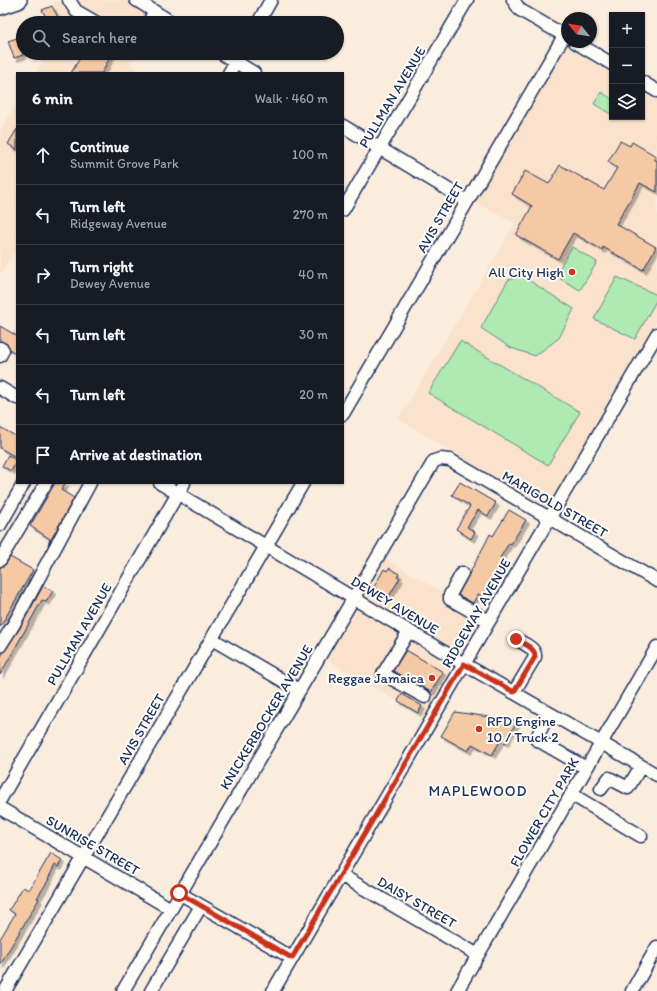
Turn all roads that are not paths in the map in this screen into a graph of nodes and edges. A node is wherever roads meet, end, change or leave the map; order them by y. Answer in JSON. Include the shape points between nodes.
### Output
{"nodes":[{"id":1,"x":18,"y":0,"type":"edge"},
{"id":2,"x":69,"y":0,"type":"edge"},
{"id":3,"x":136,"y":0,"type":"edge"},
{"id":4,"x":271,"y":0,"type":"edge"},
{"id":5,"x":466,"y":0,"type":"edge"},
{"id":6,"x":513,"y":0,"type":"edge"},
{"id":7,"x":0,"y":6,"type":"edge"},
{"id":8,"x":154,"y":12,"type":"junction"},
{"id":9,"x":85,"y":16,"type":"edge"},
{"id":10,"x":152,"y":16,"type":"edge"},
{"id":11,"x":161,"y":16,"type":"edge"},
{"id":12,"x":262,"y":16,"type":"edge"},
{"id":13,"x":561,"y":34,"type":"edge"},
{"id":14,"x":561,"y":45,"type":"edge"},
{"id":15,"x":585,"y":48,"type":"edge"},
{"id":16,"x":236,"y":60,"type":"edge"},
{"id":17,"x":241,"y":60,"type":"edge"},
{"id":18,"x":609,"y":62,"type":"edge"},
{"id":19,"x":230,"y":72,"type":"edge"},
{"id":20,"x":253,"y":72,"type":"edge"},
{"id":21,"x":645,"y":84,"type":"edge"},
{"id":22,"x":656,"y":89,"type":"edge"},
{"id":23,"x":344,"y":127,"type":"edge"},
{"id":24,"x":379,"y":148,"type":"junction"},
{"id":25,"x":467,"y":201,"type":"junction"},
{"id":26,"x":344,"y":208,"type":"edge"},
{"id":27,"x":657,"y":334,"type":"edge"},
{"id":28,"x":0,"y":348,"type":"edge"},
{"id":29,"x":0,"y":356,"type":"edge"},
{"id":30,"x":0,"y":388,"type":"edge"},
{"id":31,"x":16,"y":397,"type":"edge"},
{"id":32,"x":344,"y":412,"type":"edge"},
{"id":33,"x":437,"y":460,"type":"joint"},
{"id":34,"x":23,"y":484,"type":"edge"},
{"id":35,"x":45,"y":484,"type":"edge"},
{"id":36,"x":89,"y":484,"type":"edge"},
{"id":37,"x":164,"y":484,"type":"edge"},
{"id":38,"x":302,"y":484,"type":"edge"},
{"id":39,"x":181,"y":488,"type":"edge"},
{"id":40,"x":549,"y":518,"type":"junction"},
{"id":41,"x":0,"y":525,"type":"edge"},
{"id":42,"x":266,"y":546,"type":"junction"},
{"id":43,"x":0,"y":560,"type":"edge"},
{"id":44,"x":462,"y":573,"type":"dead end"},
{"id":45,"x":657,"y":581,"type":"edge"},
{"id":46,"x":353,"y":598,"type":"junction"},
{"id":47,"x":489,"y":621,"type":"junction"},
{"id":48,"x":409,"y":631,"type":"junction"},
{"id":49,"x":212,"y":639,"type":"junction"},
{"id":50,"x":516,"y":639,"type":"dead end"},
{"id":51,"x":0,"y":646,"type":"edge"},
{"id":52,"x":657,"y":647,"type":"edge"},
{"id":53,"x":464,"y":664,"type":"junction"},
{"id":54,"x":299,"y":690,"type":"junction"},
{"id":55,"x":514,"y":692,"type":"junction"},
{"id":56,"x":425,"y":697,"type":"dead end"},
{"id":57,"x":549,"y":713,"type":"junction"},
{"id":58,"x":601,"y":743,"type":"junction"},
{"id":59,"x":641,"y":766,"type":"junction"},
{"id":60,"x":586,"y":768,"type":"junction"},
{"id":61,"x":657,"y":775,"type":"edge"},
{"id":62,"x":601,"y":789,"type":"dead end"},
{"id":63,"x":571,"y":794,"type":"junction"},
{"id":64,"x":0,"y":800,"type":"edge"},
{"id":65,"x":0,"y":808,"type":"edge"},
{"id":66,"x":641,"y":836,"type":"dead end"},
{"id":67,"x":84,"y":857,"type":"junction"},
{"id":68,"x":341,"y":875,"type":"junction"},
{"id":69,"x":179,"y":893,"type":"junction"},
{"id":70,"x":201,"y":906,"type":"junction"},
{"id":71,"x":171,"y":909,"type":"junction"},
{"id":72,"x":657,"y":947,"type":"edge"},
{"id":73,"x":478,"y":955,"type":"junction"},
{"id":74,"x":292,"y":958,"type":"junction"},
{"id":75,"x":5,"y":991,"type":"edge"},
{"id":76,"x":123,"y":991,"type":"edge"},
{"id":77,"x":151,"y":991,"type":"edge"},
{"id":78,"x":273,"y":991,"type":"edge"},
{"id":79,"x":457,"y":991,"type":"edge"},
{"id":80,"x":632,"y":991,"type":"edge"}],
"edges":[{"from":1,"to":7,"type":"highway"},
{"from":2,"to":9,"type":"street","via":[[76,11]]},
{"from":3,"to":8,"type":"street"},
{"from":4,"to":12,"type":"street"},
{"from":5,"to":24,"type":"street","name":"PULLMAN AVENUE"},
{"from":6,"to":13,"type":"street","via":[[520,10]]},
{"from":8,"to":10,"type":"street"},
{"from":8,"to":11,"type":"street"},
{"from":14,"to":25,"type":"street","name":"AVIS STREET"},
{"from":15,"to":18,"type":"street"},
{"from":16,"to":19,"type":"street"},
{"from":17,"to":20,"type":"street"},
{"from":21,"to":22,"type":"street"},
{"from":23,"to":24,"type":"street"},
{"from":24,"to":25,"type":"street"},
{"from":24,"to":26,"type":"street","name":"PULLMAN AVENUE"},
{"from":25,"to":32,"type":"street","name":"AVIS STREET"},
{"from":27,"to":40,"type":"street","name":"RIDGEWAY AVENUE"},
{"from":28,"to":29,"type":"street","via":[[3,350]]},
{"from":30,"to":31,"type":"street"},
{"from":33,"to":40,"type":"street","name":"MARIGOLD STREET","via":[[450,460]]},
{"from":33,"to":46,"type":"street","name":"KNICKERBOCKER AVENUE","via":[[432,464]]},
{"from":34,"to":41,"type":"street"},
{"from":35,"to":43,"type":"street"},
{"from":36,"to":51,"type":"street"},
{"from":37,"to":39,"type":"street","name":"DEWEY AVENUE"},
{"from":38,"to":42,"type":"street","name":"AVIS STREET"},
{"from":39,"to":42,"type":"street","name":"DEWEY AVENUE"},
{"from":39,"to":64,"type":"street","name":"PULLMAN AVENUE"},
{"from":40,"to":45,"type":"street","name":"MARIGOLD STREET"},
{"from":40,"to":47,"type":"street","name":"RIDGEWAY AVENUE"},
{"from":42,"to":46,"type":"street","name":"DEWEY AVENUE"},
{"from":42,"to":49,"type":"street","name":"AVIS STREET"},
{"from":44,"to":47,"type":"street","via":[[450,599]]},
{"from":46,"to":48,"type":"street","name":"DEWEY AVENUE"},
{"from":46,"to":54,"type":"street","name":"KNICKERBOCKER AVENUE"},
{"from":47,"to":53,"type":"street","name":"RIDGEWAY AVENUE"},
{"from":48,"to":53,"type":"street","name":"DEWEY AVENUE"},
{"from":48,"to":56,"type":"street","via":[[383,674]]},
{"from":49,"to":54,"type":"street"},
{"from":49,"to":67,"type":"street","name":"AVIS STREET"},
{"from":50,"to":55,"type":"street","via":[[536,653]]},
{"from":52,"to":58,"type":"street","name":"FLOWER CITY PARK"},
{"from":53,"to":55,"type":"street","name":"DEWEY AVENUE"},
{"from":53,"to":68,"type":"street","name":"RIDGEWAY AVENUE"},
{"from":54,"to":69,"type":"street","name":"KNICKERBOCKER AVENUE"},
{"from":55,"to":57,"type":"street","name":"DEWEY AVENUE"},
{"from":57,"to":58,"type":"street","name":"DEWEY AVENUE"},
{"from":57,"to":60,"type":"street","via":[[536,739]]},
{"from":58,"to":59,"type":"street","name":"DEWEY AVENUE"},
{"from":58,"to":60,"type":"street","name":"FLOWER CITY PARK"},
{"from":59,"to":61,"type":"street","name":"DEWEY AVENUE"},
{"from":59,"to":62,"type":"street","via":[[628,788],[609,778]]},
{"from":60,"to":63,"type":"street","name":"FLOWER CITY PARK"},
{"from":63,"to":66,"type":"street"},
{"from":63,"to":73,"type":"street","name":"FLOWER CITY PARK"},
{"from":65,"to":67,"type":"street","name":"SUNRISE STREET"},
{"from":67,"to":71,"type":"street","name":"SUNRISE STREET"},
{"from":67,"to":75,"type":"street","name":"AVIS STREET"},
{"from":68,"to":73,"type":"street","name":"DAISY STREET"},
{"from":68,"to":74,"type":"street","name":"RIDGEWAY AVENUE"},
{"from":69,"to":70,"type":"street"},
{"from":69,"to":71,"type":"street","name":"KNICKERBOCKER AVENUE"},
{"from":70,"to":74,"type":"street"},
{"from":70,"to":77,"type":"street"},
{"from":71,"to":76,"type":"street","name":"KNICKERBOCKER AVENUE"},
{"from":72,"to":80,"type":"street"},
{"from":73,"to":79,"type":"street","name":"FLOWER CITY PARK"},
{"from":74,"to":78,"type":"street","name":"RIDGEWAY AVENUE"}]}
